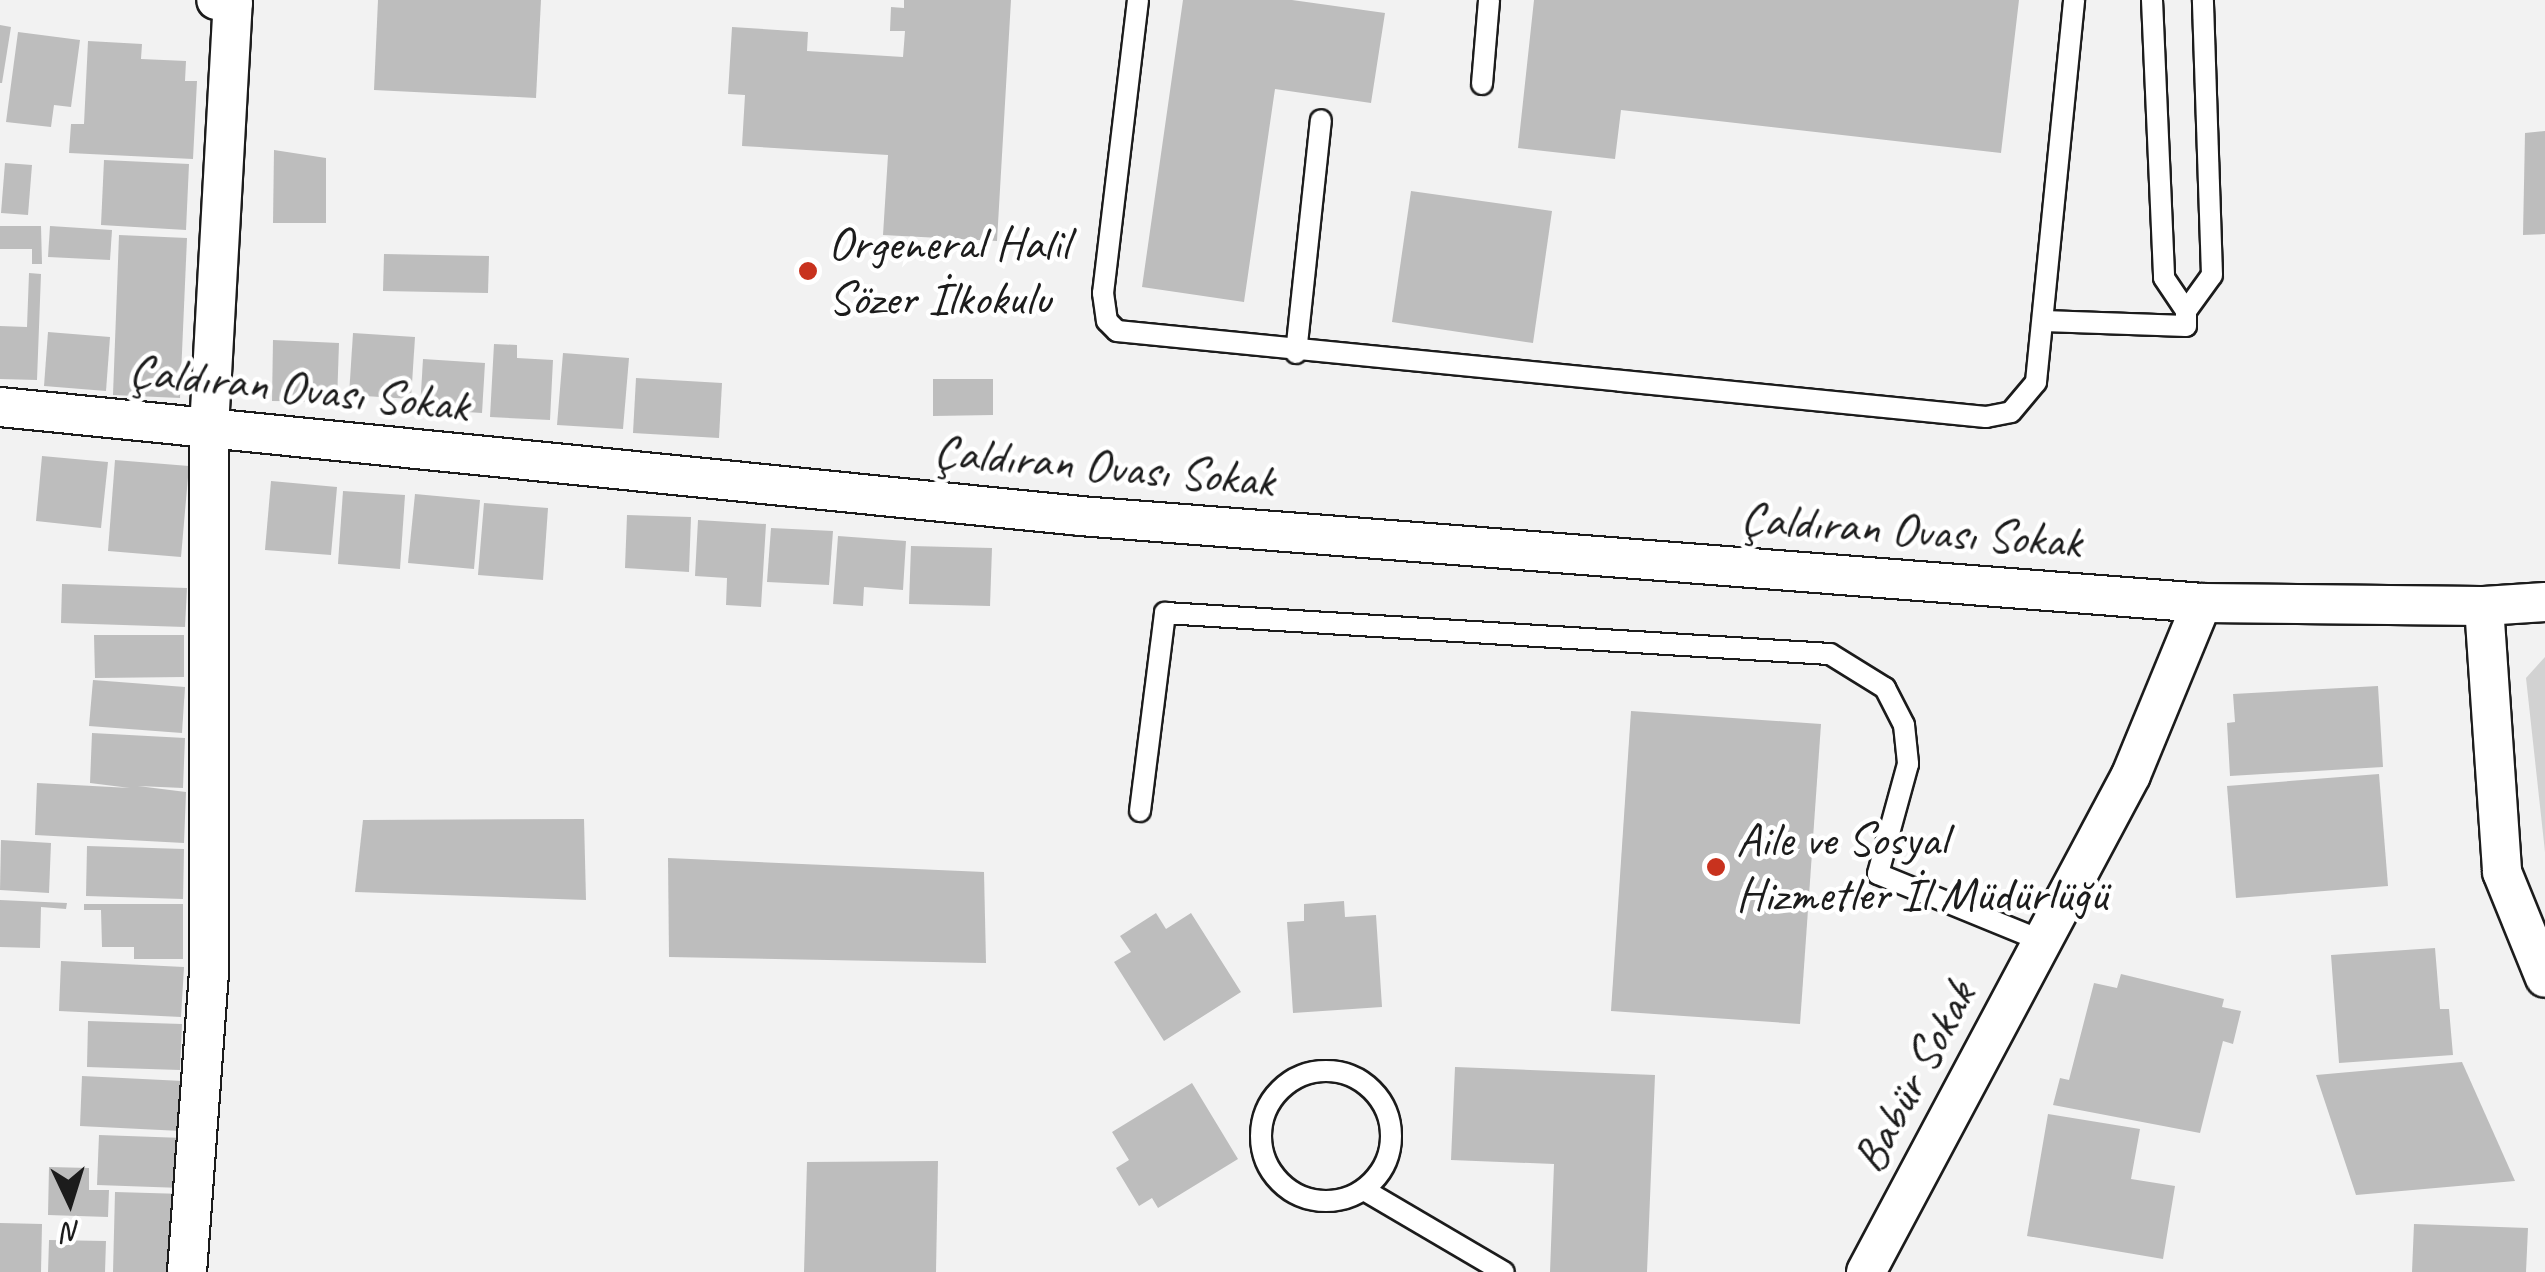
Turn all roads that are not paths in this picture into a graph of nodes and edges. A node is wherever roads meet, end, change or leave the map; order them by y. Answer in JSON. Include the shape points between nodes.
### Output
{"nodes":[{"id":1,"x":216,"y":0,"type":"edge"},
{"id":2,"x":1138,"y":0,"type":"edge"},
{"id":3,"x":1489,"y":0,"type":"edge"},
{"id":4,"x":2074,"y":0,"type":"edge"},
{"id":5,"x":2152,"y":0,"type":"edge"},
{"id":6,"x":2203,"y":0,"type":"edge"},
{"id":7,"x":1482,"y":84,"type":"dead end"},
{"id":8,"x":1321,"y":120,"type":"dead end"},
{"id":9,"x":2186,"y":318,"type":"junction"},
{"id":10,"x":2044,"y":321,"type":"junction"},
{"id":11,"x":1296,"y":353,"type":"junction"},
{"id":12,"x":0,"y":408,"type":"edge"},
{"id":13,"x":208,"y":428,"type":"junction"},
{"id":14,"x":2545,"y":602,"type":"edge"},
{"id":15,"x":2202,"y":603,"type":"junction"},
{"id":16,"x":2484,"y":606,"type":"junction"},
{"id":17,"x":1140,"y":810,"type":"dead end"},
{"id":18,"x":2042,"y":941,"type":"junction"},
{"id":19,"x":2545,"y":978,"type":"edge"},
{"id":20,"x":1364,"y":1190,"type":"junction"},
{"id":21,"x":186,"y":1272,"type":"edge"},
{"id":22,"x":1504,"y":1272,"type":"edge"},
{"id":23,"x":1866,"y":1272,"type":"edge"}],
"edges":[{"from":1,"to":13,"type":"street","via":[[233,3]]},
{"from":2,"to":11,"type":"lane","via":[[1103,292],[1107,321],[1130,338]]},
{"from":3,"to":7,"type":"lane"},
{"from":4,"to":10,"type":"lane"},
{"from":5,"to":9,"type":"lane","via":[[2164,278]]},
{"from":6,"to":9,"type":"lane","via":[[2212,274]]},
{"from":8,"to":11,"type":"lane"},
{"from":9,"to":10,"type":"lane"},
{"from":10,"to":11,"type":"lane","via":[[2030,394],[2012,412],[1986,416]]},
{"from":12,"to":13,"type":"street","name":"Çaldıran Ovası Sokak"},
{"from":13,"to":15,"type":"street","name":"Çaldıran Ovası Sokak","via":[[982,507]]},
{"from":13,"to":21,"type":"street","via":[[209,973]]},
{"from":14,"to":16,"type":"street","name":"Çaldıran Ovası Sokak"},
{"from":15,"to":16,"type":"street","name":"Çaldıran Ovası Sokak"},
{"from":15,"to":18,"type":"street","name":"Babür Sokak","via":[[2130,776]]},
{"from":16,"to":19,"type":"street","via":[[2502,872]]},
{"from":17,"to":18,"type":"lane","via":[[1164,613],[1830,654],[1885,688],[1904,724],[1908,764],[1878,874]]},
{"from":18,"to":23,"type":"street","name":"Babür Sokak"},
{"from":20,"to":20,"type":"lane","via":[[1388,1158],[1390,1128],[1380,1099],[1348,1074],[1308,1074],[1289,1082],[1264,1114],[1262,1145],[1272,1174],[1304,1198],[1324,1202]]},
{"from":20,"to":22,"type":"lane"}]}
